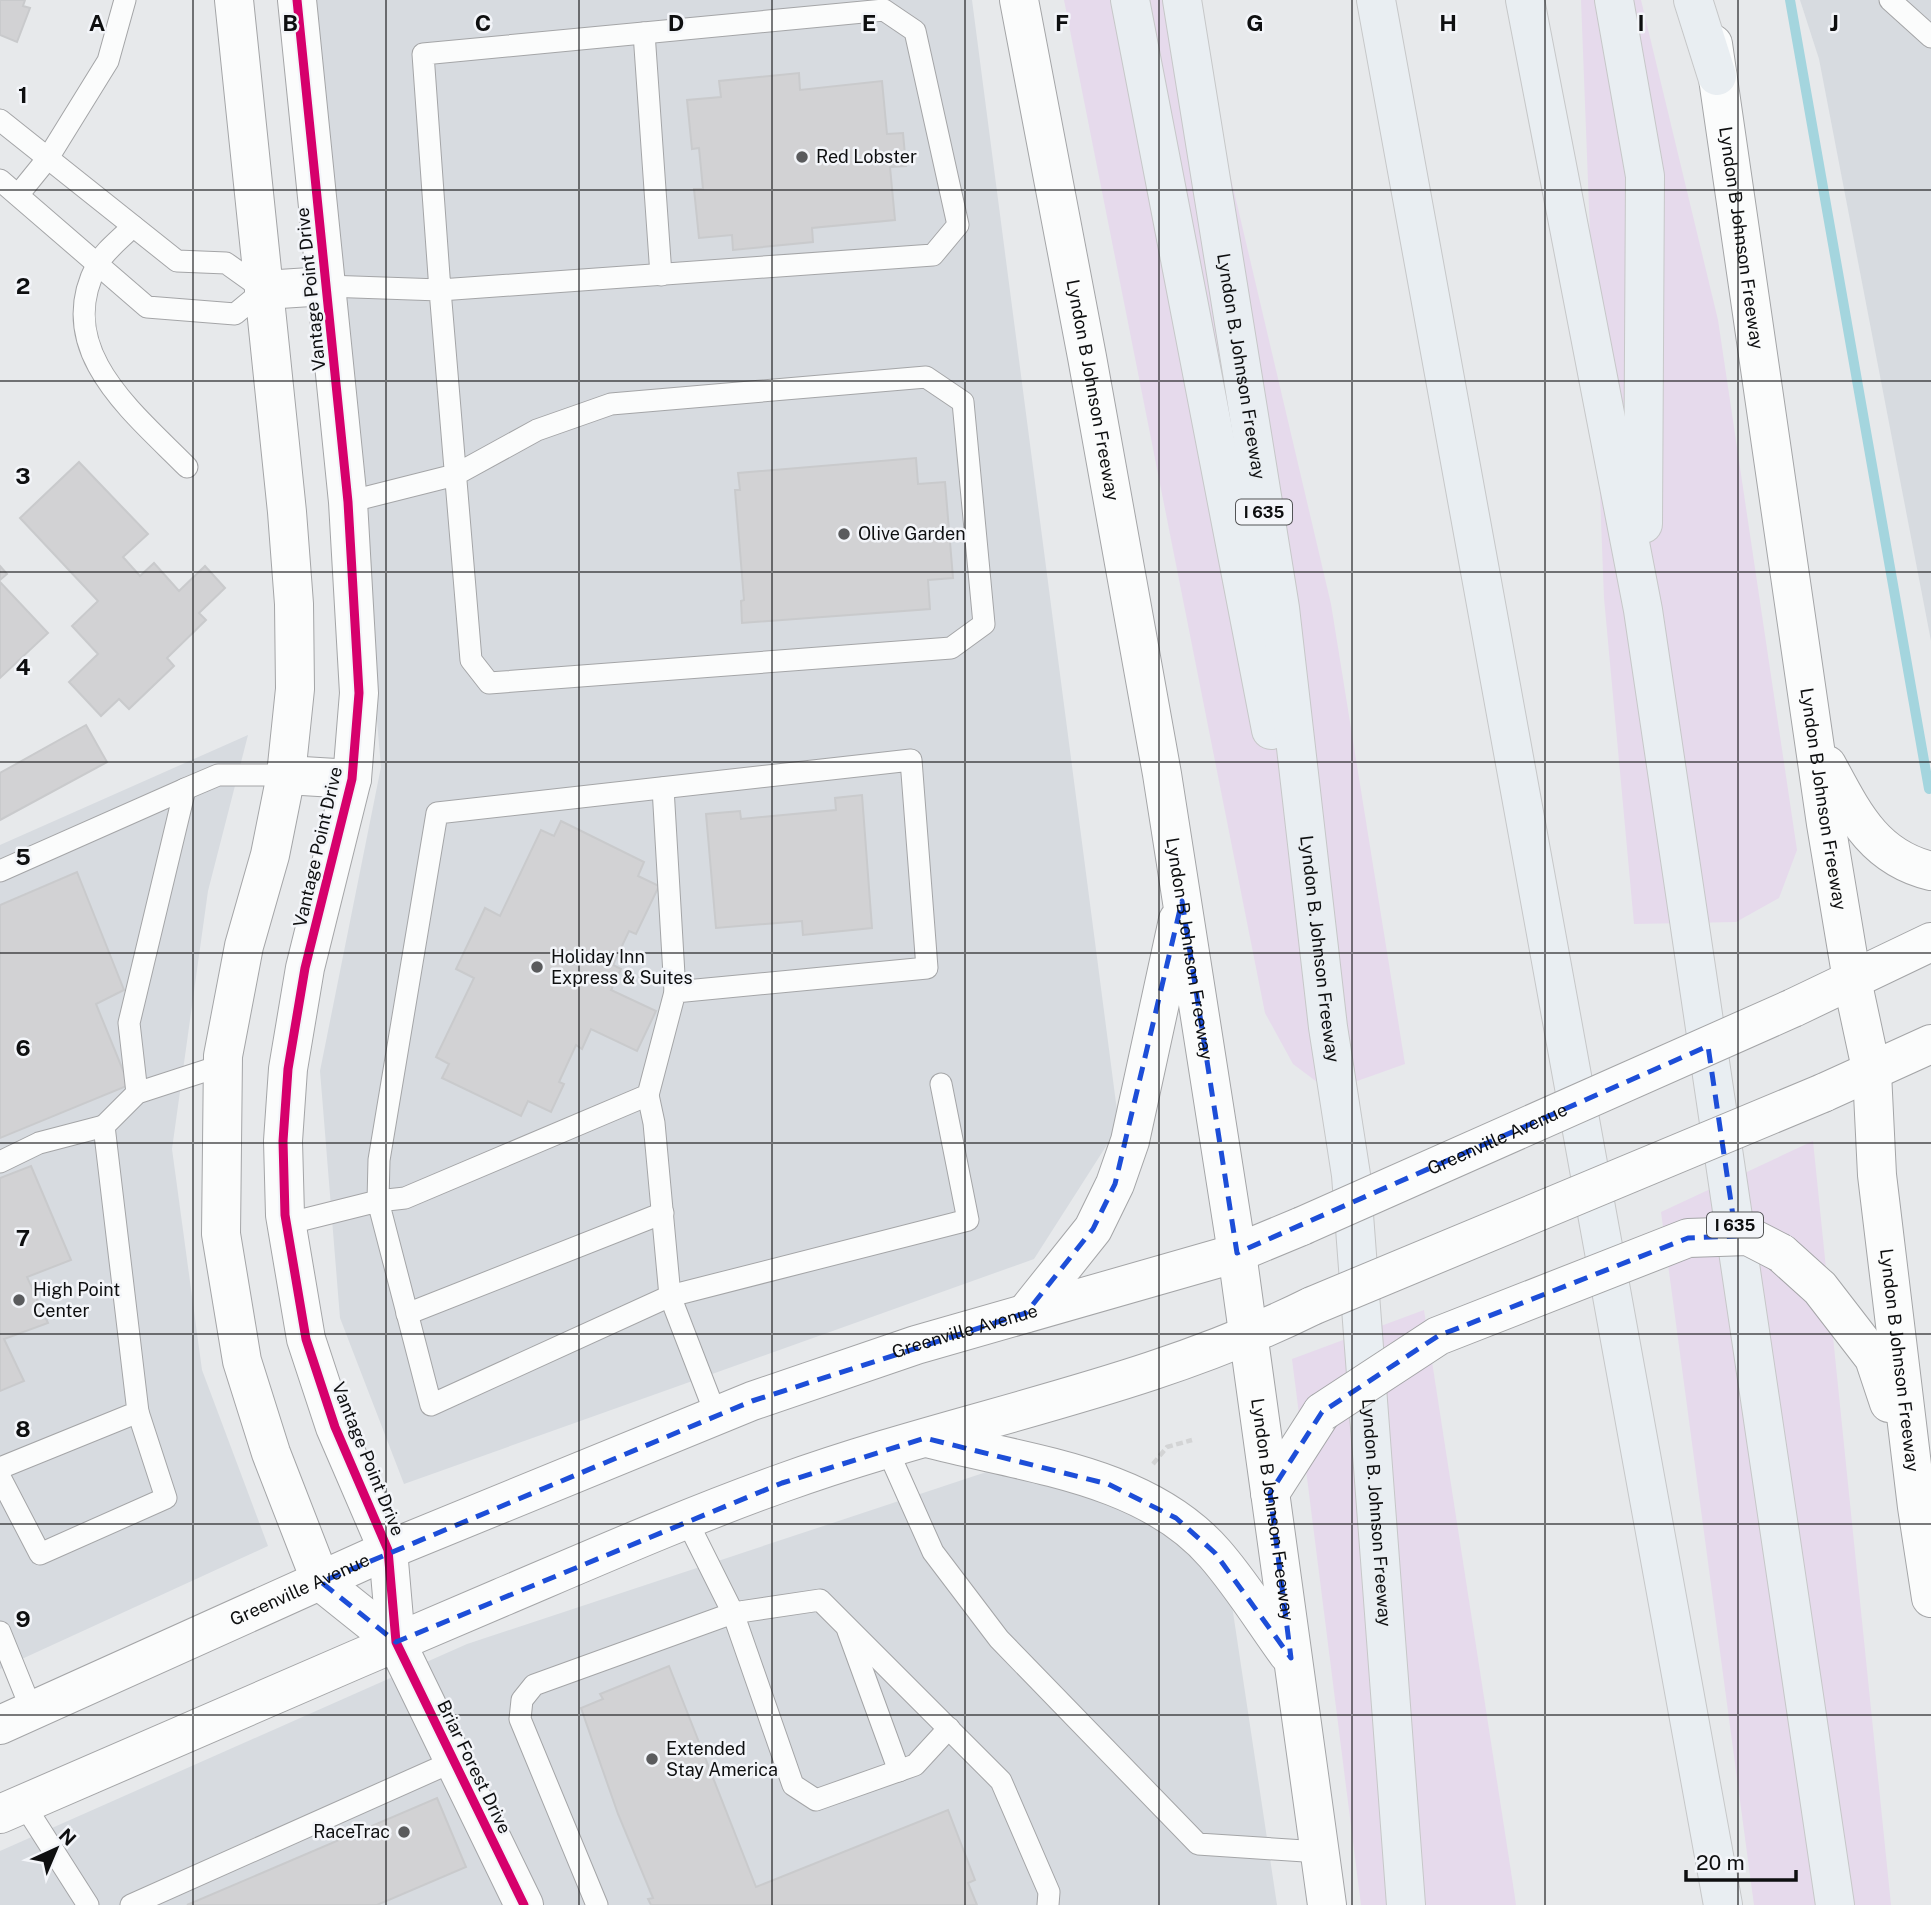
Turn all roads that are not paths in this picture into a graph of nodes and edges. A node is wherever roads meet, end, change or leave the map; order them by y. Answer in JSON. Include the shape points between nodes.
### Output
{"nodes":[{"id":1,"x":125,"y":0,"type":"edge"},
{"id":2,"x":234,"y":0,"type":"edge"},
{"id":3,"x":297,"y":0,"type":"edge"},
{"id":4,"x":1019,"y":0,"type":"edge"},
{"id":5,"x":1130,"y":0,"type":"edge"},
{"id":6,"x":1182,"y":0,"type":"edge"},
{"id":7,"x":1376,"y":0,"type":"edge"},
{"id":8,"x":1525,"y":0,"type":"edge"},
{"id":9,"x":1614,"y":0,"type":"edge"},
{"id":10,"x":1693,"y":0,"type":"edge"},
{"id":11,"x":1708,"y":0,"type":"edge"},
{"id":12,"x":1890,"y":0,"type":"edge"},
{"id":13,"x":644,"y":33,"type":"junction"},
{"id":14,"x":1931,"y":37,"type":"edge"},
{"id":15,"x":1717,"y":76,"type":"junction"},
{"id":16,"x":0,"y":120,"type":"edge"},
{"id":17,"x":48,"y":158,"type":"junction"},
{"id":18,"x":0,"y":180,"type":"edge"},
{"id":19,"x":18,"y":195,"type":"junction"},
{"id":20,"x":133,"y":226,"type":"junction"},
{"id":21,"x":98,"y":263,"type":"junction"},
{"id":22,"x":661,"y":275,"type":"junction"},
{"id":23,"x":326,"y":286,"type":"junction"},
{"id":24,"x":264,"y":290,"type":"junction"},
{"id":25,"x":440,"y":290,"type":"junction"},
{"id":26,"x":187,"y":467,"type":"dead end"},
{"id":27,"x":455,"y":475,"type":"junction"},
{"id":28,"x":348,"y":502,"type":"junction"},
{"id":29,"x":1643,"y":610,"type":"junction"},
{"id":30,"x":1814,"y":738,"type":"junction"},
{"id":31,"x":286,"y":775,"type":"junction"},
{"id":32,"x":352,"y":779,"type":"junction"},
{"id":33,"x":663,"y":788,"type":"junction"},
{"id":34,"x":185,"y":789,"type":"junction"},
{"id":35,"x":0,"y":871,"type":"edge"},
{"id":36,"x":1931,"y":871,"type":"edge"},
{"id":37,"x":1182,"y":901,"type":"junction"},
{"id":38,"x":1931,"y":942,"type":"edge"},
{"id":39,"x":1852,"y":980,"type":"junction"},
{"id":40,"x":675,"y":992,"type":"junction"},
{"id":41,"x":1328,"y":1027,"type":"junction"},
{"id":42,"x":1931,"y":1044,"type":"edge"},
{"id":43,"x":223,"y":1065,"type":"junction"},
{"id":44,"x":1872,"y":1073,"type":"junction"},
{"id":45,"x":941,"y":1084,"type":"dead end"},
{"id":46,"x":137,"y":1093,"type":"junction"},
{"id":47,"x":648,"y":1095,"type":"junction"},
{"id":48,"x":104,"y":1126,"type":"junction"},
{"id":49,"x":0,"y":1162,"type":"edge"},
{"id":50,"x":378,"y":1201,"type":"junction"},
{"id":51,"x":663,"y":1213,"type":"junction"},
{"id":52,"x":286,"y":1224,"type":"junction"},
{"id":53,"x":1237,"y":1253,"type":"junction"},
{"id":54,"x":670,"y":1296,"type":"junction"},
{"id":55,"x":1026,"y":1313,"type":"junction"},
{"id":56,"x":407,"y":1314,"type":"junction"},
{"id":57,"x":1249,"y":1338,"type":"junction"},
{"id":58,"x":138,"y":1412,"type":"junction"},
{"id":59,"x":716,"y":1415,"type":"junction"},
{"id":60,"x":925,"y":1438,"type":"junction"},
{"id":61,"x":887,"y":1449,"type":"junction"},
{"id":62,"x":0,"y":1468,"type":"edge"},
{"id":63,"x":0,"y":1477,"type":"edge"},
{"id":64,"x":1914,"y":1478,"type":"junction"},
{"id":65,"x":1270,"y":1493,"type":"junction"},
{"id":66,"x":687,"y":1521,"type":"junction"},
{"id":67,"x":388,"y":1550,"type":"junction"},
{"id":68,"x":321,"y":1582,"type":"junction"},
{"id":69,"x":1931,"y":1598,"type":"edge"},
{"id":70,"x":733,"y":1613,"type":"junction"},
{"id":71,"x":846,"y":1626,"type":"junction"},
{"id":72,"x":0,"y":1632,"type":"edge"},
{"id":73,"x":396,"y":1642,"type":"junction"},
{"id":74,"x":1291,"y":1658,"type":"junction"},
{"id":75,"x":16,"y":1718,"type":"edge"},
{"id":76,"x":949,"y":1728,"type":"junction"},
{"id":77,"x":454,"y":1760,"type":"junction"},
{"id":78,"x":899,"y":1771,"type":"junction"},
{"id":79,"x":12,"y":1809,"type":"edge"},
{"id":80,"x":1320,"y":1852,"type":"junction"},
{"id":81,"x":517,"y":1903,"type":"edge"},
{"id":82,"x":89,"y":1905,"type":"edge"},
{"id":83,"x":131,"y":1905,"type":"edge"},
{"id":84,"x":597,"y":1905,"type":"edge"},
{"id":85,"x":1048,"y":1905,"type":"edge"},
{"id":86,"x":1327,"y":1905,"type":"edge"},
{"id":87,"x":1406,"y":1905,"type":"edge"},
{"id":88,"x":1723,"y":1905,"type":"edge"},
{"id":89,"x":1835,"y":1905,"type":"edge"}],
"edges":[{"from":1,"to":17,"type":"lane","via":[[108,61]]},
{"from":2,"to":24,"type":"main road"},
{"from":3,"to":23,"type":"main road","name":"Vantage Point Drive"},
{"from":4,"to":37,"type":"main road","name":"Lyndon B Johnson Freeway"},
{"from":5,"to":41,"type":"highway"},
{"from":6,"to":41,"type":"highway","name":"Lyndon B. Johnson Freeway","number":"I 635","via":[[1280,608]]},
{"from":7,"to":88,"type":"highway"},
{"from":8,"to":29,"type":"highway","number":"I 635"},
{"from":9,"to":29,"type":"highway","via":[[1645,176]]},
{"from":10,"to":15,"type":"highway"},
{"from":11,"to":15,"type":"main road","name":"Lyndon B Johnson Freeway"},
{"from":12,"to":14,"type":"lane"},
{"from":13,"to":22,"type":"lane"},
{"from":13,"to":22,"type":"lane","via":[[884,10],[915,31],[958,225],[933,255]]},
{"from":13,"to":25,"type":"lane","via":[[424,54]]},
{"from":15,"to":30,"type":"main road","name":"Lyndon B Johnson Freeway"},
{"from":16,"to":17,"type":"lane"},
{"from":17,"to":19,"type":"lane"},
{"from":17,"to":20,"type":"lane"},
{"from":18,"to":19,"type":"lane"},
{"from":19,"to":21,"type":"lane"},
{"from":20,"to":21,"type":"lane"},
{"from":20,"to":24,"type":"lane","via":[[177,261],[226,262]]},
{"from":21,"to":24,"type":"lane","via":[[146,307],[235,314]]},
{"from":21,"to":26,"type":"lane","via":[[86,291],[90,355],[107,385]]},
{"from":22,"to":25,"type":"lane"},
{"from":23,"to":24,"type":"main road"},
{"from":23,"to":25,"type":"lane"},
{"from":23,"to":28,"type":"main road","name":"Vantage Point Drive"},
{"from":24,"to":31,"type":"main road","via":[[294,604],[295,689]]},
{"from":25,"to":27,"type":"lane"},
{"from":27,"to":27,"type":"lane","via":[[471,660],[489,683],[951,648],[984,624],[963,402],[926,377],[611,404],[537,430]]},
{"from":27,"to":28,"type":"lane"},
{"from":28,"to":32,"type":"main road","name":"Vantage Point Drive","via":[[359,693]]},
{"from":29,"to":89,"type":"highway","number":"I 635"},
{"from":30,"to":36,"type":"main road","via":[[1854,815],[1881,848],[1909,866]]},
{"from":30,"to":39,"type":"main road","name":"Lyndon B Johnson Freeway"},
{"from":31,"to":32,"type":"main road"},
{"from":31,"to":34,"type":"lane","via":[[218,775]]},
{"from":31,"to":43,"type":"main road","via":[[270,855],[244,946]]},
{"from":32,"to":52,"type":"main road","name":"Vantage Point Drive","via":[[305,968],[288,1069],[283,1141]]},
{"from":33,"to":40,"type":"lane"},
{"from":33,"to":40,"type":"lane","via":[[911,760],[927,968]]},
{"from":33,"to":50,"type":"lane","via":[[437,813],[379,1160]]},
{"from":34,"to":35,"type":"lane"},
{"from":34,"to":46,"type":"lane","via":[[122,1044]]},
{"from":37,"to":53,"type":"main road","name":"Lyndon B Johnson Freeway"},
{"from":37,"to":55,"type":"main road","via":[[1129,1141],[1115,1184],[1093,1229]]},
{"from":38,"to":39,"type":"main road","name":"Greenville Avenue"},
{"from":39,"to":44,"type":"main road","name":"Lyndon B Johnson Freeway"},
{"from":39,"to":53,"type":"main road","name":"Greenville Avenue","bridge":true},
{"from":40,"to":47,"type":"lane"},
{"from":41,"to":87,"type":"highway","name":"Lyndon B. Johnson Freeway","number":"I 635","via":[[1351,1175]]},
{"from":42,"to":44,"type":"main road"},
{"from":43,"to":46,"type":"lane"},
{"from":43,"to":68,"type":"main road","via":[[221,1234],[242,1361],[271,1453]]},
{"from":44,"to":57,"type":"main road","bridge":true,"via":[[1312,1306]]},
{"from":44,"to":64,"type":"main road","name":"Lyndon B Johnson Freeway","via":[[1877,1175]]},
{"from":45,"to":54,"type":"lane","via":[[968,1220]]},
{"from":46,"to":48,"type":"lane"},
{"from":47,"to":50,"type":"lane","via":[[405,1198]]},
{"from":47,"to":51,"type":"lane"},
{"from":48,"to":49,"type":"lane","via":[[38,1143]]},
{"from":48,"to":58,"type":"lane"},
{"from":50,"to":52,"type":"lane"},
{"from":50,"to":56,"type":"lane"},
{"from":51,"to":54,"type":"lane"},
{"from":51,"to":56,"type":"lane"},
{"from":52,"to":67,"type":"main road","name":"Vantage Point Drive","via":[[306,1339],[335,1427]]},
{"from":53,"to":55,"type":"main road","name":"Greenville Avenue"},
{"from":53,"to":57,"type":"main road","name":"Lyndon B Johnson Freeway"},
{"from":54,"to":56,"type":"lane","via":[[431,1405]]},
{"from":54,"to":59,"type":"lane"},
{"from":55,"to":59,"type":"main road","name":"Greenville Avenue","via":[[916,1345]]},
{"from":57,"to":60,"type":"main road","via":[[1081,1395]]},
{"from":57,"to":65,"type":"main road","name":"Lyndon B Johnson Freeway"},
{"from":58,"to":62,"type":"lane"},
{"from":58,"to":63,"type":"lane","via":[[166,1498],[40,1554]]},
{"from":59,"to":67,"type":"main road","name":"Greenville Avenue"},
{"from":60,"to":61,"type":"main road"},
{"from":60,"to":74,"type":"main road","via":[[1070,1472],[1144,1498],[1176,1518],[1215,1553]]},
{"from":61,"to":66,"type":"main road","via":[[782,1483]]},
{"from":61,"to":80,"type":"lane","via":[[933,1552],[999,1639],[1198,1844]]},
{"from":64,"to":65,"type":"main road","bridge":true,"via":[[1874,1358],[1820,1288],[1780,1253],[1748,1236],[1688,1238],[1438,1336],[1322,1412]]},
{"from":64,"to":69,"type":"main road","name":"Lyndon B Johnson Freeway"},
{"from":65,"to":74,"type":"main road","name":"Lyndon B Johnson Freeway"},
{"from":66,"to":70,"type":"lane"},
{"from":66,"to":73,"type":"main road"},
{"from":67,"to":68,"type":"main road","name":"Greenville Avenue"},
{"from":67,"to":73,"type":"main road","name":"Vantage Point Drive"},
{"from":68,"to":73,"type":"main road"},
{"from":68,"to":75,"type":"main road","name":"Greenville Avenue"},
{"from":70,"to":71,"type":"lane","via":[[820,1600]]},
{"from":70,"to":78,"type":"lane","via":[[793,1785],[816,1800]]},
{"from":70,"to":84,"type":"lane","via":[[534,1685],[522,1700],[520,1719]]},
{"from":71,"to":76,"type":"lane"},
{"from":71,"to":78,"type":"lane"},
{"from":72,"to":75,"type":"lane"},
{"from":73,"to":77,"type":"main road","name":"Briar Forest Drive"},
{"from":73,"to":79,"type":"main road"},
{"from":74,"to":80,"type":"main road","name":"Lyndon B Johnson Freeway"},
{"from":76,"to":78,"type":"lane","via":[[915,1765]]},
{"from":76,"to":85,"type":"lane","via":[[1001,1781],[1049,1892]]},
{"from":77,"to":81,"type":"main road","name":"Briar Forest Drive"},
{"from":77,"to":83,"type":"lane"},
{"from":79,"to":82,"type":"lane"},
{"from":80,"to":86,"type":"main road","name":"Lyndon B Johnson Freeway"}]}
